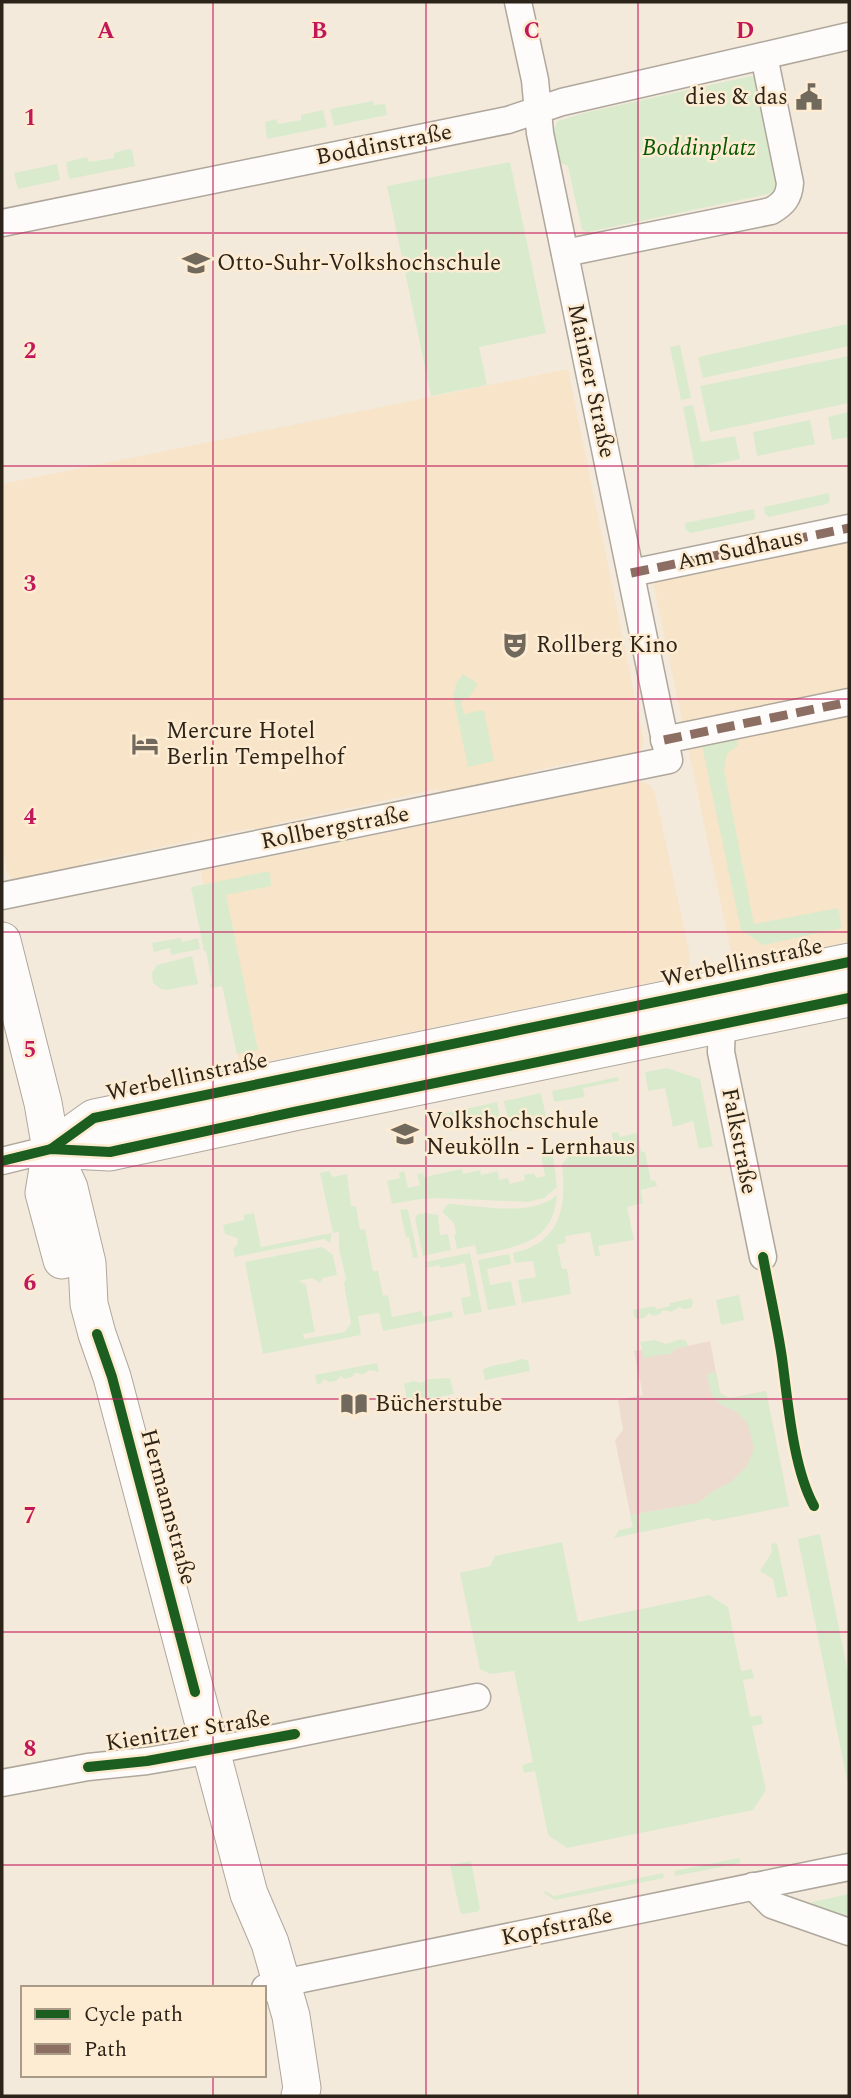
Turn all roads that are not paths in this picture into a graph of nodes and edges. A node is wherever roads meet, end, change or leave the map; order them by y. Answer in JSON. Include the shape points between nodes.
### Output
{"nodes":[{"id":1,"x":518,"y":2,"type":"edge"},
{"id":2,"x":849,"y":37,"type":"edge"},
{"id":3,"x":764,"y":56,"type":"junction"},
{"id":4,"x":538,"y":110,"type":"junction"},
{"id":5,"x":2,"y":223,"type":"edge"},
{"id":6,"x":565,"y":253,"type":"junction"},
{"id":7,"x":849,"y":528,"type":"edge"},
{"id":8,"x":631,"y":573,"type":"junction"},
{"id":9,"x":849,"y":702,"type":"edge"},
{"id":10,"x":667,"y":750,"type":"junction"},
{"id":11,"x":2,"y":896,"type":"edge"},
{"id":12,"x":2,"y":941,"type":"edge"},
{"id":13,"x":849,"y":962,"type":"edge"},
{"id":14,"x":849,"y":998,"type":"edge"},
{"id":15,"x":720,"y":1007,"type":"junction"},
{"id":16,"x":51,"y":1149,"type":"junction"},
{"id":17,"x":2,"y":1161,"type":"edge"},
{"id":18,"x":762,"y":1257,"type":"dead end"},
{"id":19,"x":477,"y":1697,"type":"dead end"},
{"id":20,"x":211,"y":1750,"type":"junction"},
{"id":21,"x":2,"y":1783,"type":"edge"},
{"id":22,"x":849,"y":1867,"type":"edge"},
{"id":23,"x":753,"y":1886,"type":"junction"},
{"id":24,"x":849,"y":1933,"type":"edge"},
{"id":25,"x":265,"y":1986,"type":"edge"},
{"id":26,"x":267,"y":1992,"type":"edge"},
{"id":27,"x":293,"y":2096,"type":"edge"},
{"id":28,"x":300,"y":2096,"type":"edge"}],
"edges":[{"from":1,"to":4,"type":"street","name":"Mainzer Straße"},
{"from":2,"to":3,"type":"street","name":"Boddinstraße"},
{"from":3,"to":4,"type":"street","name":"Boddinstraße"},
{"from":3,"to":6,"type":"street","via":[[790,183],[780,205],[771,211]]},
{"from":4,"to":5,"type":"street","name":"Boddinstraße","via":[[508,120]]},
{"from":4,"to":6,"type":"street","name":"Mainzer Straße"},
{"from":6,"to":8,"type":"street","name":"Mainzer Straße"},
{"from":7,"to":8,"type":"street","name":"Am Sudhaus"},
{"from":8,"to":10,"type":"street","name":"Mainzer Straße"},
{"from":9,"to":10,"type":"street","name":"Rollbergstraße"},
{"from":10,"to":11,"type":"street","name":"Rollbergstraße"},
{"from":12,"to":16,"type":"main road","name":"Hermannstraße"},
{"from":13,"to":15,"type":"main road","name":"Werbellinstraße"},
{"from":14,"to":15,"type":"main road","name":"Werbellinstraße"},
{"from":15,"to":16,"type":"main road","name":"Werbellinstraße","via":[[221,1109],[110,1152]]},
{"from":15,"to":18,"type":"street","name":"Falkstraße","via":[[721,1052]]},
{"from":16,"to":17,"type":"street"},
{"from":16,"to":20,"type":"main road","name":"Hermannstraße","via":[[69,1188],[87,1263],[89,1304]]},
{"from":19,"to":20,"type":"street","name":"Kienitzer Straße"},
{"from":20,"to":21,"type":"street","name":"Kienitzer Straße"},
{"from":20,"to":25,"type":"main road","name":"Hermannstraße","via":[[249,1894],[242,1927]]},
{"from":22,"to":23,"type":"street","name":"Kopfstraße"},
{"from":23,"to":24,"type":"street","via":[[772,1905]]},
{"from":23,"to":26,"type":"street","name":"Kopfstraße"},
{"from":26,"to":27,"type":"main road","name":"Hermannstraße"},
{"from":26,"to":28,"type":"main road","name":"Hermannstraße","via":[[291,2017]]}]}
